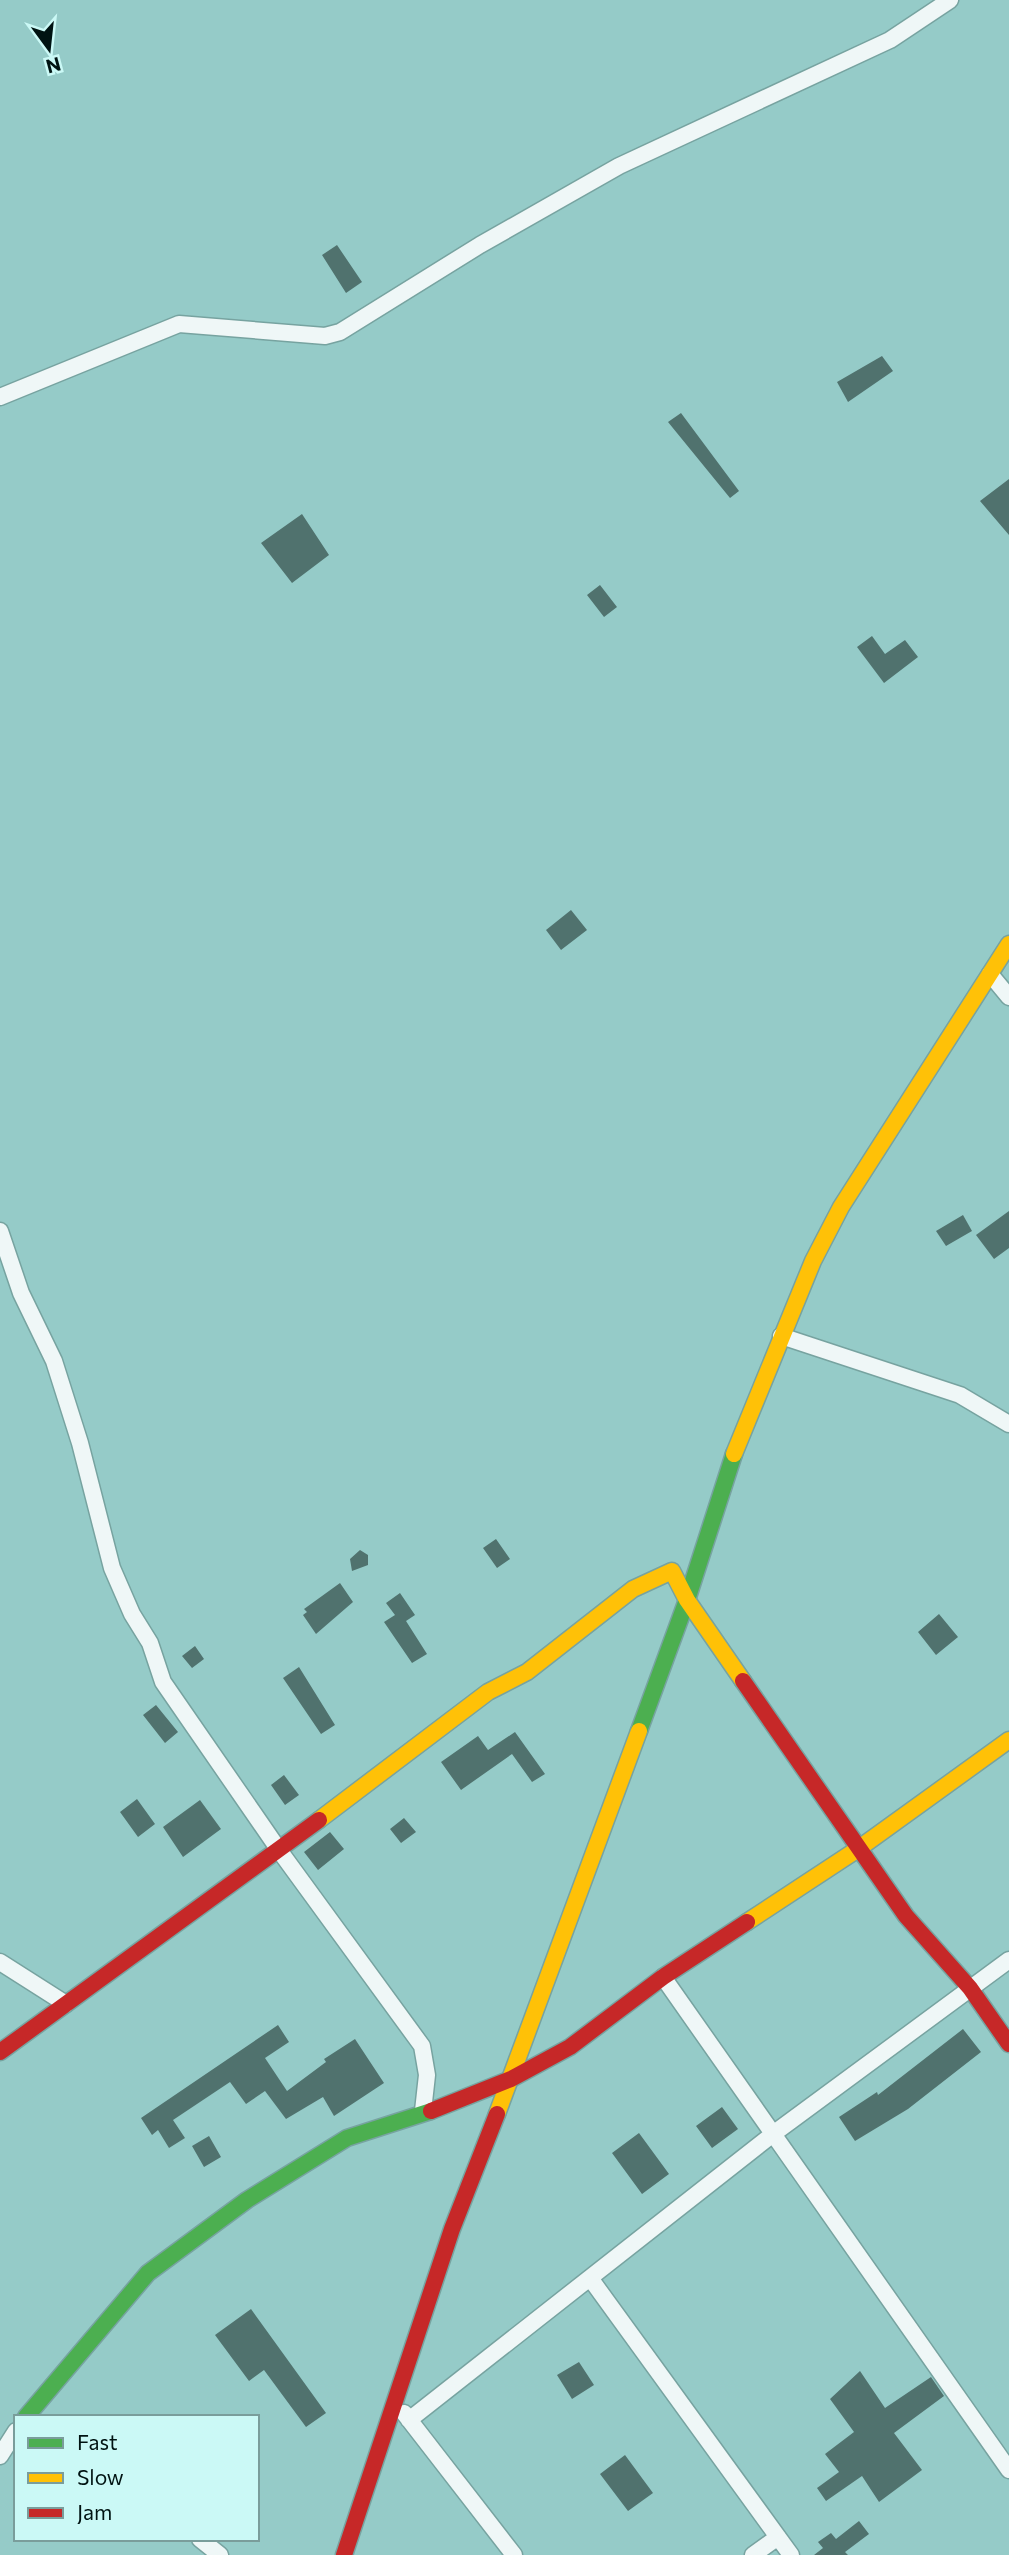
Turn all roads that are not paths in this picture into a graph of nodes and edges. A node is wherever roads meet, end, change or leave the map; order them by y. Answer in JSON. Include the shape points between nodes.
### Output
{"nodes":[{"id":1,"x":950,"y":0,"type":"edge"},
{"id":2,"x":0,"y":397,"type":"edge"},
{"id":3,"x":1009,"y":944,"type":"edge"},
{"id":4,"x":990,"y":974,"type":"junction"},
{"id":5,"x":1009,"y":997,"type":"edge"},
{"id":6,"x":0,"y":1231,"type":"edge"},
{"id":7,"x":781,"y":1336,"type":"junction"},
{"id":8,"x":1009,"y":1424,"type":"edge"},
{"id":9,"x":687,"y":1601,"type":"junction"},
{"id":10,"x":1009,"y":1740,"type":"edge"},
{"id":11,"x":858,"y":1849,"type":"junction"},
{"id":12,"x":279,"y":1850,"type":"junction"},
{"id":13,"x":1009,"y":1960,"type":"edge"},
{"id":14,"x":0,"y":1962,"type":"edge"},
{"id":15,"x":663,"y":1977,"type":"junction"},
{"id":16,"x":970,"y":1988,"type":"junction"},
{"id":17,"x":66,"y":2004,"type":"junction"},
{"id":18,"x":1009,"y":2044,"type":"edge"},
{"id":19,"x":0,"y":2052,"type":"edge"},
{"id":20,"x":511,"y":2079,"type":"junction"},
{"id":21,"x":423,"y":2111,"type":"junction"},
{"id":22,"x":773,"y":2134,"type":"junction"},
{"id":23,"x":590,"y":2278,"type":"junction"},
{"id":24,"x":396,"y":2403,"type":"junction"},
{"id":25,"x":28,"y":2415,"type":"edge"},
{"id":26,"x":409,"y":2420,"type":"junction"},
{"id":27,"x":14,"y":2434,"type":"edge"},
{"id":28,"x":0,"y":2457,"type":"edge"},
{"id":29,"x":1009,"y":2470,"type":"edge"},
{"id":30,"x":778,"y":2537,"type":"junction"},
{"id":31,"x":202,"y":2541,"type":"edge"},
{"id":32,"x":220,"y":2555,"type":"edge"},
{"id":33,"x":344,"y":2555,"type":"edge"},
{"id":34,"x":514,"y":2555,"type":"edge"},
{"id":35,"x":753,"y":2555,"type":"edge"},
{"id":36,"x":791,"y":2555,"type":"edge"}],
"edges":[{"from":1,"to":2,"type":"street","via":[[890,40],[619,166],[340,332],[325,336],[179,324]]},
{"from":3,"to":4,"type":"street"},
{"from":4,"to":5,"type":"street"},
{"from":4,"to":7,"type":"street","via":[[841,1208]]},
{"from":6,"to":12,"type":"street","via":[[21,1293],[54,1361],[112,1568],[132,1614],[150,1643],[163,1682]]},
{"from":7,"to":8,"type":"street","via":[[960,1395]]},
{"from":7,"to":9,"type":"street","via":[[726,1474]]},
{"from":9,"to":11,"type":"street"},
{"from":9,"to":12,"type":"street","via":[[672,1571],[633,1589],[527,1672],[488,1692]]},
{"from":9,"to":20,"type":"street"},
{"from":10,"to":11,"type":"street"},
{"from":11,"to":15,"type":"street"},
{"from":11,"to":16,"type":"street","via":[[906,1916]]},
{"from":12,"to":17,"type":"street"},
{"from":12,"to":21,"type":"street","via":[[422,2046],[427,2076]]},
{"from":13,"to":16,"type":"street"},
{"from":14,"to":17,"type":"street"},
{"from":15,"to":20,"type":"street","via":[[570,2047]]},
{"from":15,"to":22,"type":"street"},
{"from":16,"to":18,"type":"street"},
{"from":16,"to":22,"type":"street"},
{"from":17,"to":19,"type":"street"},
{"from":20,"to":21,"type":"street","via":[[462,2101]]},
{"from":20,"to":24,"type":"street","via":[[452,2229]]},
{"from":21,"to":25,"type":"street","via":[[347,2138],[187,2242],[148,2273]]},
{"from":22,"to":23,"type":"street"},
{"from":22,"to":29,"type":"street"},
{"from":23,"to":26,"type":"street"},
{"from":23,"to":30,"type":"street"},
{"from":24,"to":26,"type":"street"},
{"from":24,"to":33,"type":"street"},
{"from":26,"to":34,"type":"street"},
{"from":27,"to":28,"type":"street"},
{"from":30,"to":35,"type":"street"},
{"from":30,"to":36,"type":"street"},
{"from":31,"to":32,"type":"street"}]}
